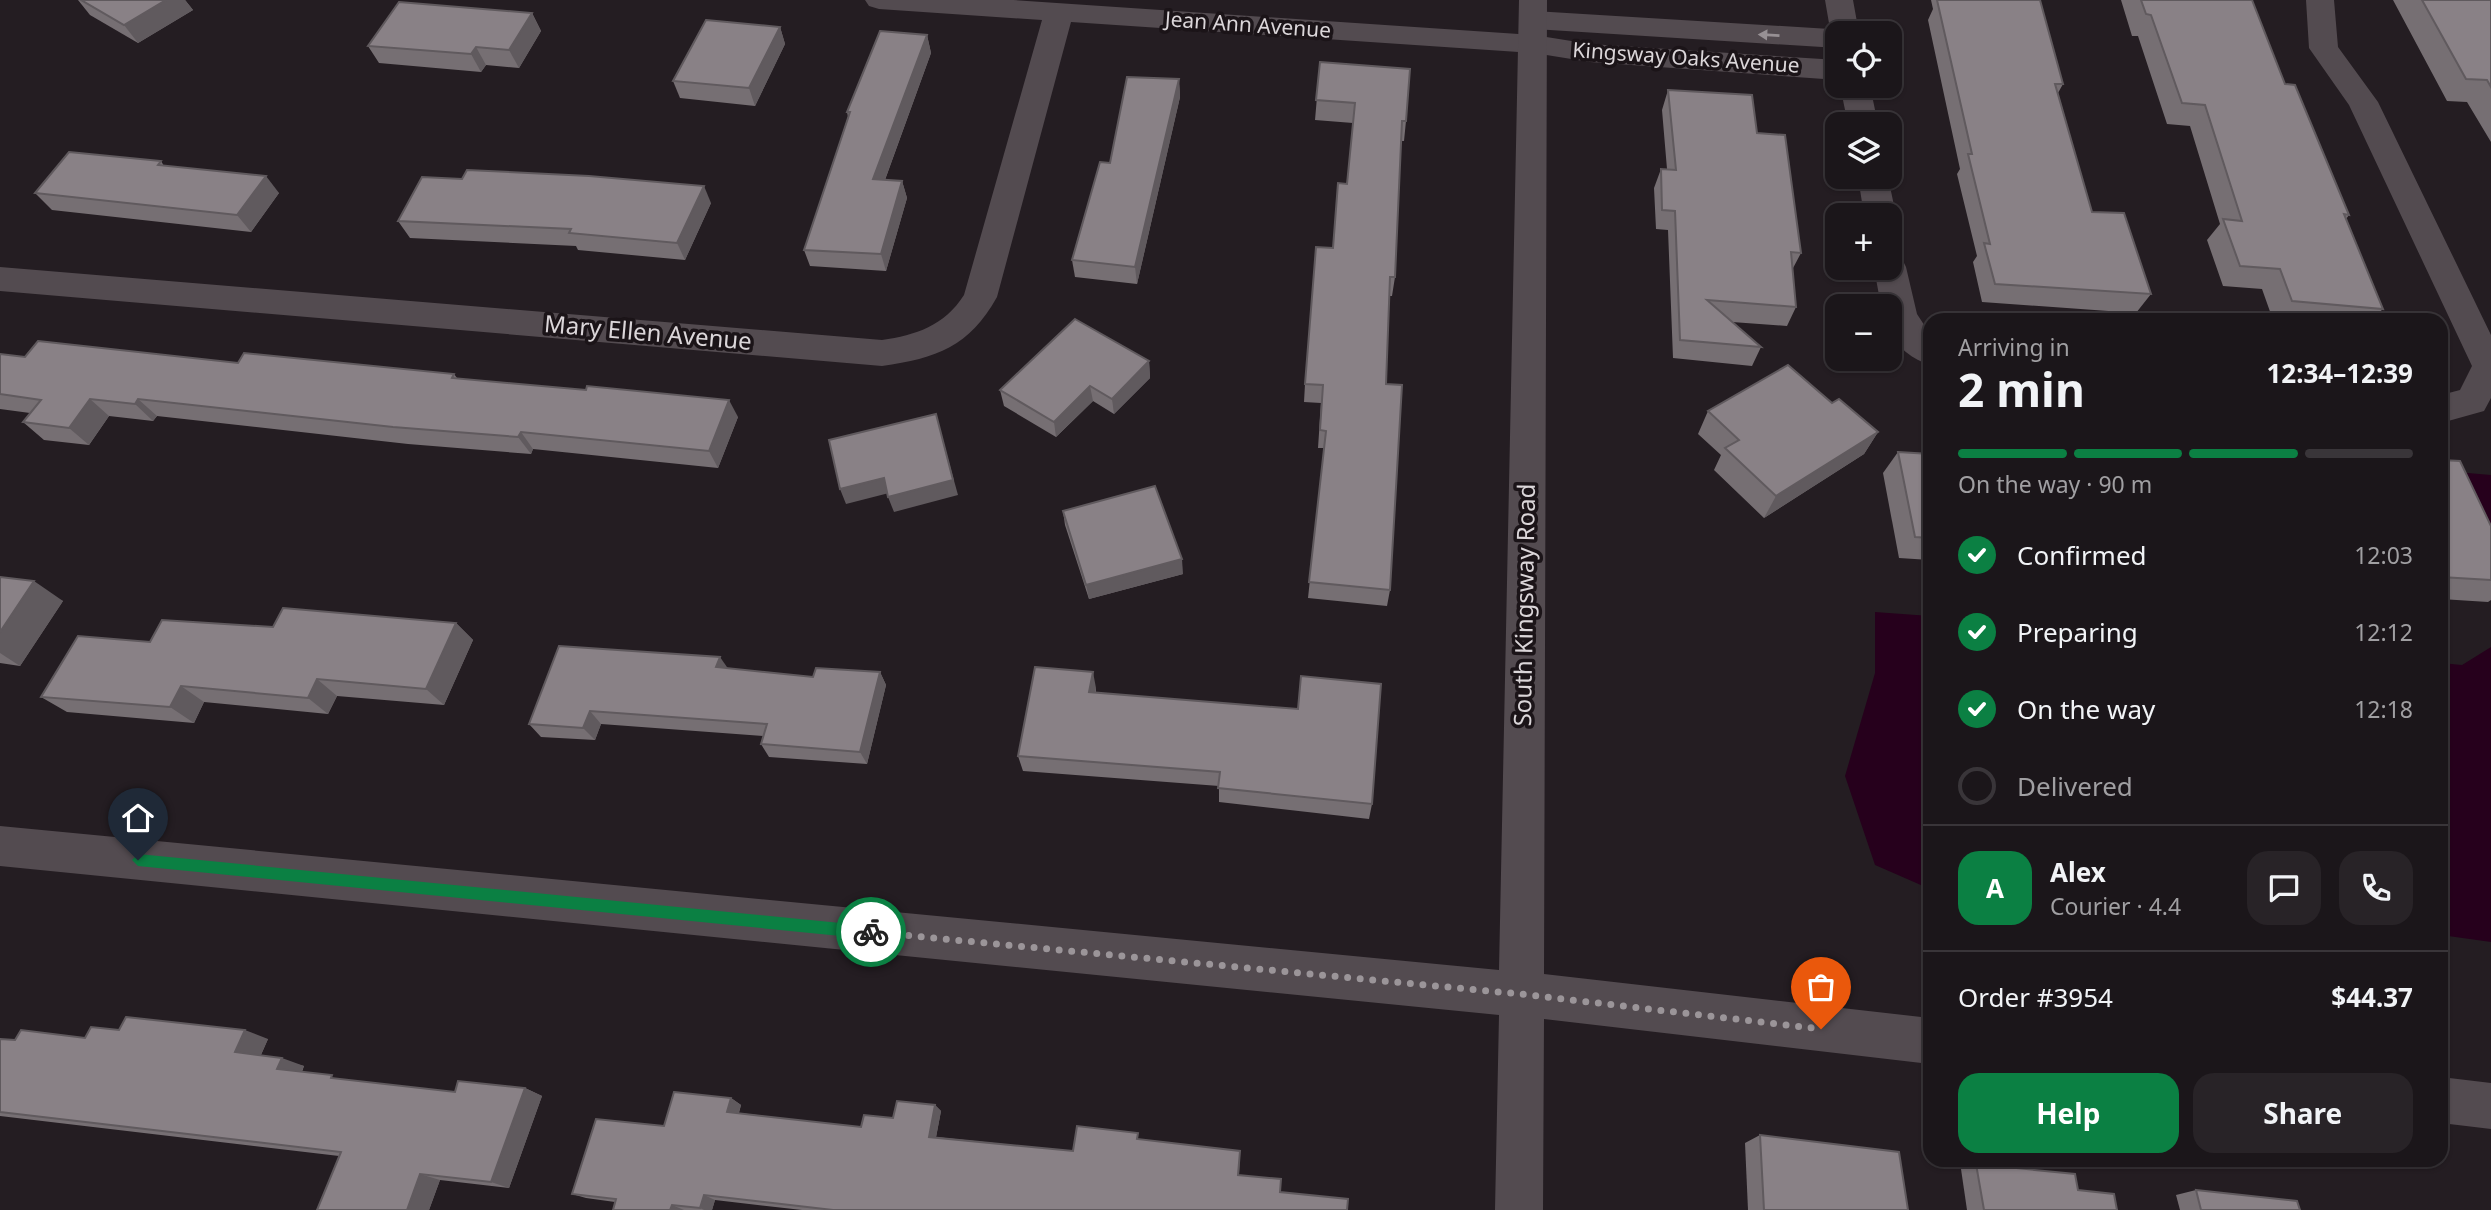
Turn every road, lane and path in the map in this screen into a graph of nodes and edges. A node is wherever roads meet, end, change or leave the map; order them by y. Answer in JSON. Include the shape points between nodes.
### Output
{"nodes":[{"id":1,"x":878,"y":0,"type":"edge"},
{"id":2,"x":1839,"y":0,"type":"edge"},
{"id":3,"x":2320,"y":0,"type":"edge"},
{"id":4,"x":1059,"y":12,"type":"junction"},
{"id":5,"x":1843,"y":21,"type":"edge"},
{"id":6,"x":1534,"y":22,"type":"edge"},
{"id":7,"x":1825,"y":38,"type":"edge"},
{"id":8,"x":1825,"y":69,"type":"edge"},
{"id":9,"x":0,"y":279,"type":"edge"},
{"id":10,"x":1893,"y":280,"type":"edge"},
{"id":11,"x":1923,"y":347,"type":"edge"},
{"id":12,"x":2448,"y":407,"type":"edge"},
{"id":13,"x":0,"y":846,"type":"edge"},
{"id":14,"x":1520,"y":994,"type":"junction"},
{"id":15,"x":1923,"y":1040,"type":"edge"},
{"id":16,"x":2448,"y":1101,"type":"edge"},
{"id":17,"x":2491,"y":1106,"type":"edge"},
{"id":18,"x":1519,"y":1210,"type":"edge"}],
"edges":[{"from":1,"to":4,"type":"street","name":"Jean Ann Avenue"},
{"from":2,"to":5,"type":"street"},
{"from":3,"to":12,"type":"street","via":[[2324,48],[2363,102],[2489,366],[2472,401]]},
{"from":4,"to":6,"type":"street","name":"Jean Ann Avenue"},
{"from":4,"to":9,"type":"street","name":"Mary Ellen Avenue","via":[[981,297],[969,318],[918,349],[882,353]]},
{"from":7,"to":6,"type":"street","name":"Kingsway Oaks Avenue","one_way":true},
{"from":6,"to":8,"type":"street","name":"Kingsway Oaks Avenue","via":[[1590,53]]},
{"from":6,"to":14,"type":"street","name":"South Kingsway Road"},
{"from":10,"to":11,"type":"street","via":[[1900,318]]},
{"from":13,"to":14,"type":"street"},
{"from":14,"to":15,"type":"street"},
{"from":14,"to":18,"type":"street","name":"South Kingsway Road"},
{"from":16,"to":17,"type":"street"}]}
